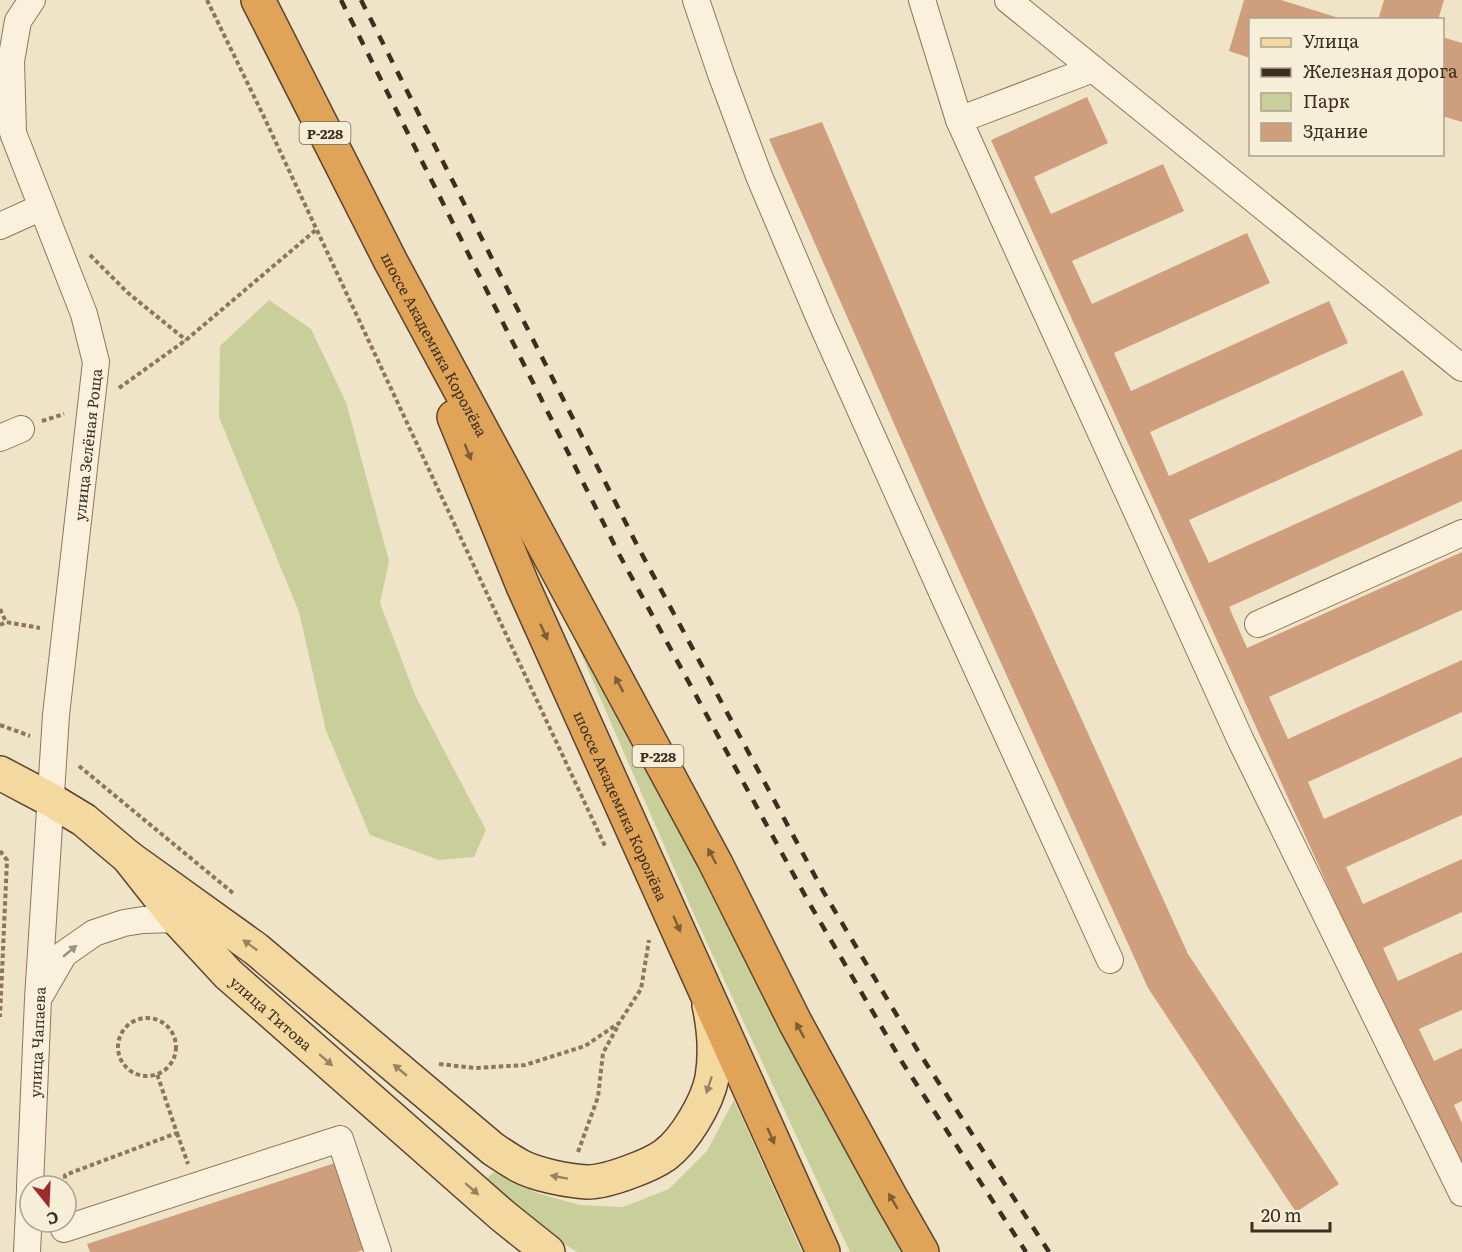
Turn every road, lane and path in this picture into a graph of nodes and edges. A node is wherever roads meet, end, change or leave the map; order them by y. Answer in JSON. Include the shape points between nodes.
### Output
{"nodes":[{"id":1,"x":32,"y":0,"type":"edge"},
{"id":2,"x":207,"y":0,"type":"edge"},
{"id":3,"x":696,"y":0,"type":"edge"},
{"id":4,"x":922,"y":0,"type":"edge"},
{"id":5,"x":1008,"y":0,"type":"edge"},
{"id":6,"x":259,"y":2,"type":"edge"},
{"id":7,"x":1093,"y":69,"type":"junction"},
{"id":8,"x":6,"y":104,"type":"edge"},
{"id":9,"x":959,"y":120,"type":"junction"},
{"id":10,"x":42,"y":207,"type":"junction"},
{"id":11,"x":0,"y":226,"type":"edge"},
{"id":12,"x":317,"y":229,"type":"junction"},
{"id":13,"x":89,"y":254,"type":"dead end"},
{"id":14,"x":391,"y":262,"type":"junction"},
{"id":15,"x":186,"y":340,"type":"junction"},
{"id":16,"x":1462,"y":368,"type":"edge"},
{"id":17,"x":92,"y":404,"type":"junction"},
{"id":18,"x":11,"y":433,"type":"edge"},
{"id":19,"x":1462,"y":532,"type":"edge"},
{"id":20,"x":0,"y":609,"type":"edge"},
{"id":21,"x":6,"y":622,"type":"junction"},
{"id":22,"x":1258,"y":624,"type":"dead end"},
{"id":23,"x":0,"y":625,"type":"edge"},
{"id":24,"x":40,"y":628,"type":"dead end"},
{"id":25,"x":0,"y":725,"type":"edge"},
{"id":26,"x":55,"y":745,"type":"junction"},
{"id":27,"x":0,"y":773,"type":"edge"},
{"id":28,"x":51,"y":800,"type":"junction"},
{"id":29,"x":0,"y":851,"type":"edge"},
{"id":30,"x":609,"y":855,"type":"dead end"},
{"id":31,"x":128,"y":857,"type":"junction"},
{"id":32,"x":239,"y":898,"type":"dead end"},
{"id":33,"x":177,"y":919,"type":"junction"},
{"id":34,"x":644,"y":930,"type":"dead end"},
{"id":35,"x":1110,"y":960,"type":"dead end"},
{"id":36,"x":705,"y":986,"type":"junction"},
{"id":37,"x":38,"y":999,"type":"junction"},
{"id":38,"x":0,"y":1017,"type":"edge"},
{"id":39,"x":620,"y":1023,"type":"junction"},
{"id":40,"x":431,"y":1057,"type":"dead end"},
{"id":41,"x":157,"y":1074,"type":"junction"},
{"id":42,"x":31,"y":1174,"type":"edge"},
{"id":43,"x":68,"y":1174,"type":"edge"},
{"id":44,"x":568,"y":1179,"type":"junction"},
{"id":45,"x":1462,"y":1193,"type":"edge"},
{"id":46,"x":78,"y":1224,"type":"edge"},
{"id":47,"x":28,"y":1234,"type":"edge"},
{"id":48,"x":27,"y":1252,"type":"edge"},
{"id":49,"x":378,"y":1252,"type":"edge"},
{"id":50,"x":548,"y":1252,"type":"edge"},
{"id":51,"x":823,"y":1252,"type":"edge"},
{"id":52,"x":922,"y":1252,"type":"edge"}],
"edges":[{"from":1,"to":8,"type":"street","name":"улица Зелёная Роща","via":[[18,21]]},
{"from":2,"to":12,"type":"path"},
{"from":3,"to":35,"type":"street","via":[[759,176],[821,322]]},
{"from":4,"to":9,"type":"street"},
{"from":5,"to":7,"type":"street"},
{"from":6,"to":14,"type":"highway","number":"Р-228"},
{"from":7,"to":9,"type":"street"},
{"from":7,"to":16,"type":"street"},
{"from":8,"to":10,"type":"street","name":"улица Зелёная Роща"},
{"from":9,"to":45,"type":"street","via":[[1241,741]]},
{"from":10,"to":11,"type":"street"},
{"from":10,"to":17,"type":"street","name":"улица Зелёная Роща","via":[[84,314],[96,362]]},
{"from":12,"to":15,"type":"path"},
{"from":12,"to":30,"type":"path"},
{"from":13,"to":15,"type":"path","via":[[128,293]]},
{"from":14,"to":36,"type":"highway","name":"шоссе Академика Королёва","number":"Р-228","one_way":true,"via":[[523,586]]},
{"from":52,"to":14,"type":"highway","name":"шоссе Академика Королёва","number":"Р-228","one_way":true,"via":[[795,1022],[715,862]]},
{"from":15,"to":17,"type":"path"},
{"from":17,"to":18,"type":"path"},
{"from":17,"to":26,"type":"street","name":"улица Зелёная Роща"},
{"from":19,"to":22,"type":"street"},
{"from":20,"to":21,"type":"path"},
{"from":21,"to":23,"type":"path"},
{"from":21,"to":24,"type":"path"},
{"from":25,"to":26,"type":"path"},
{"from":26,"to":28,"type":"street","name":"улица Зелёная Роща"},
{"from":26,"to":32,"type":"path"},
{"from":27,"to":28,"type":"main road","name":"улица Титова"},
{"from":28,"to":31,"type":"main road","name":"улица Титова","via":[[84,820]]},
{"from":28,"to":37,"type":"street","name":"улица Зелёная Роща"},
{"from":29,"to":38,"type":"path","via":[[7,860]]},
{"from":31,"to":33,"type":"main road","name":"улица Титова"},
{"from":44,"to":31,"type":"main road","one_way":true,"via":[[522,1167],[493,1149],[256,949]]},
{"from":37,"to":33,"type":"street","name":"улица Чапаева","one_way":true,"via":[[64,954],[94,933],[124,923]]},
{"from":33,"to":50,"type":"main road","name":"улица Титова","one_way":true,"via":[[228,974]]},
{"from":34,"to":39,"type":"path","via":[[649,941],[641,989]]},
{"from":36,"to":44,"type":"main road","one_way":true,"via":[[712,1022],[712,1079],[700,1111],[685,1134],[665,1155],[620,1176],[590,1182]]},
{"from":36,"to":51,"type":"highway","name":"шоссе Академика Королёва","number":"Р-228","one_way":true},
{"from":37,"to":42,"type":"street","name":"улица Чапаева"},
{"from":39,"to":40,"type":"path","via":[[585,1046],[525,1065],[475,1068],[440,1065]]},
{"from":39,"to":44,"type":"path","via":[[603,1053],[598,1097]]},
{"from":41,"to":41,"type":"path","via":[[165,1070],[175,1055],[174,1037],[155,1019],[137,1020],[123,1030],[120,1056],[124,1065],[139,1075]]},
{"from":41,"to":43,"type":"path","via":[[177,1133]]},
{"from":46,"to":49,"type":"street","via":[[340,1139]]},
{"from":47,"to":48,"type":"street","name":"улица Чапаева"}]}
